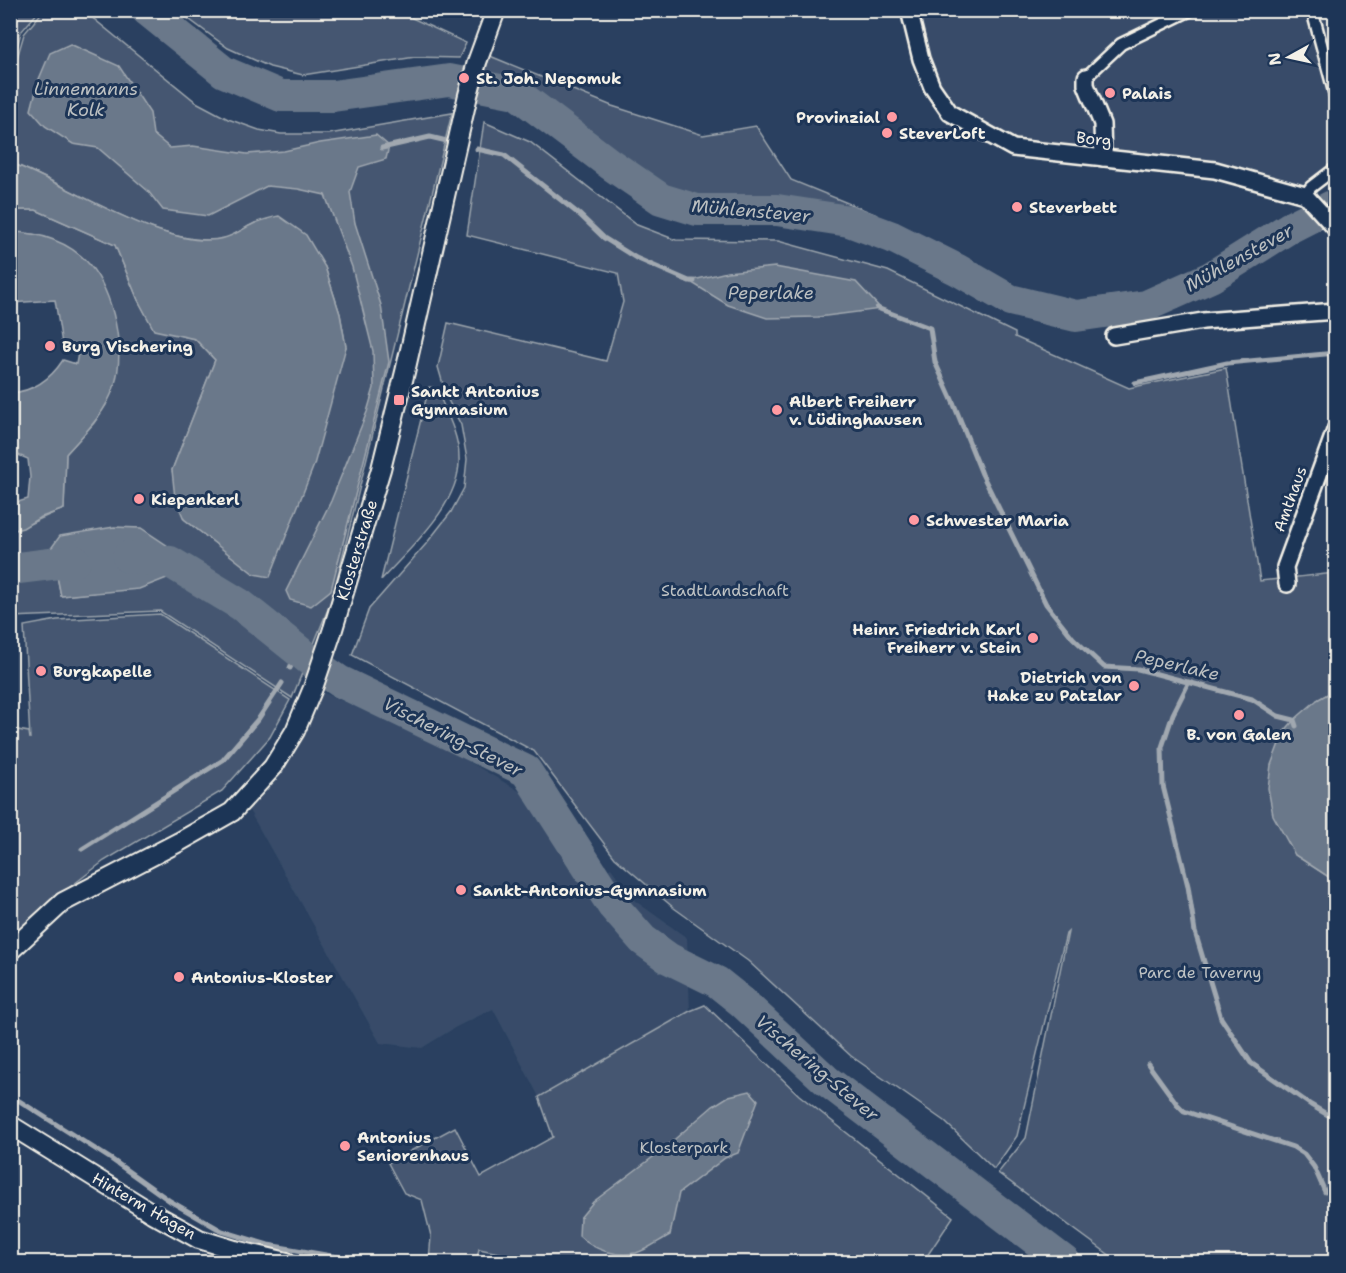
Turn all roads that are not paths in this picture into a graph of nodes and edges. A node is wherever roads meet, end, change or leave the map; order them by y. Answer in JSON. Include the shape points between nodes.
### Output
{"nodes":[{"id":1,"x":496,"y":10,"type":"edge"},
{"id":2,"x":909,"y":10,"type":"edge"},
{"id":3,"x":1191,"y":10,"type":"edge"},
{"id":4,"x":1312,"y":10,"type":"edge"},
{"id":5,"x":1086,"y":77,"type":"joint"},
{"id":6,"x":1335,"y":99,"type":"edge"},
{"id":7,"x":1103,"y":158,"type":"junction"},
{"id":8,"x":1335,"y":168,"type":"edge"},
{"id":9,"x":1306,"y":198,"type":"junction"},
{"id":10,"x":1333,"y":227,"type":"edge"},
{"id":11,"x":1335,"y":311,"type":"edge"},
{"id":12,"x":1114,"y":336,"type":"dead end"},
{"id":13,"x":1335,"y":428,"type":"edge"},
{"id":14,"x":1287,"y":584,"type":"dead end"},
{"id":15,"x":10,"y":951,"type":"edge"},
{"id":16,"x":10,"y":1125,"type":"edge"},
{"id":17,"x":287,"y":1263,"type":"edge"}],
"edges":[{"from":1,"to":15,"type":"street","name":"Klosterstraße","via":[[468,95],[381,469],[329,641],[295,731],[279,758],[232,812],[63,902]]},
{"from":2,"to":7,"type":"street","name":"Borg","via":[[932,87],[950,113],[1013,148]]},
{"from":3,"to":5,"type":"street","via":[[1121,44]]},
{"from":4,"to":6,"type":"street"},
{"from":5,"to":7,"type":"street","via":[[1101,124]]},
{"from":7,"to":9,"type":"street","name":"Borg","via":[[1215,170]]},
{"from":8,"to":9,"type":"street","via":[[1311,187]]},
{"from":9,"to":10,"type":"street"},
{"from":11,"to":12,"type":"street","via":[[1203,321]]},
{"from":13,"to":14,"type":"street","name":"Amthaus","via":[[1285,567]]},
{"from":16,"to":17,"type":"street","name":"Hinterm Hagen","via":[[199,1239]]}]}
